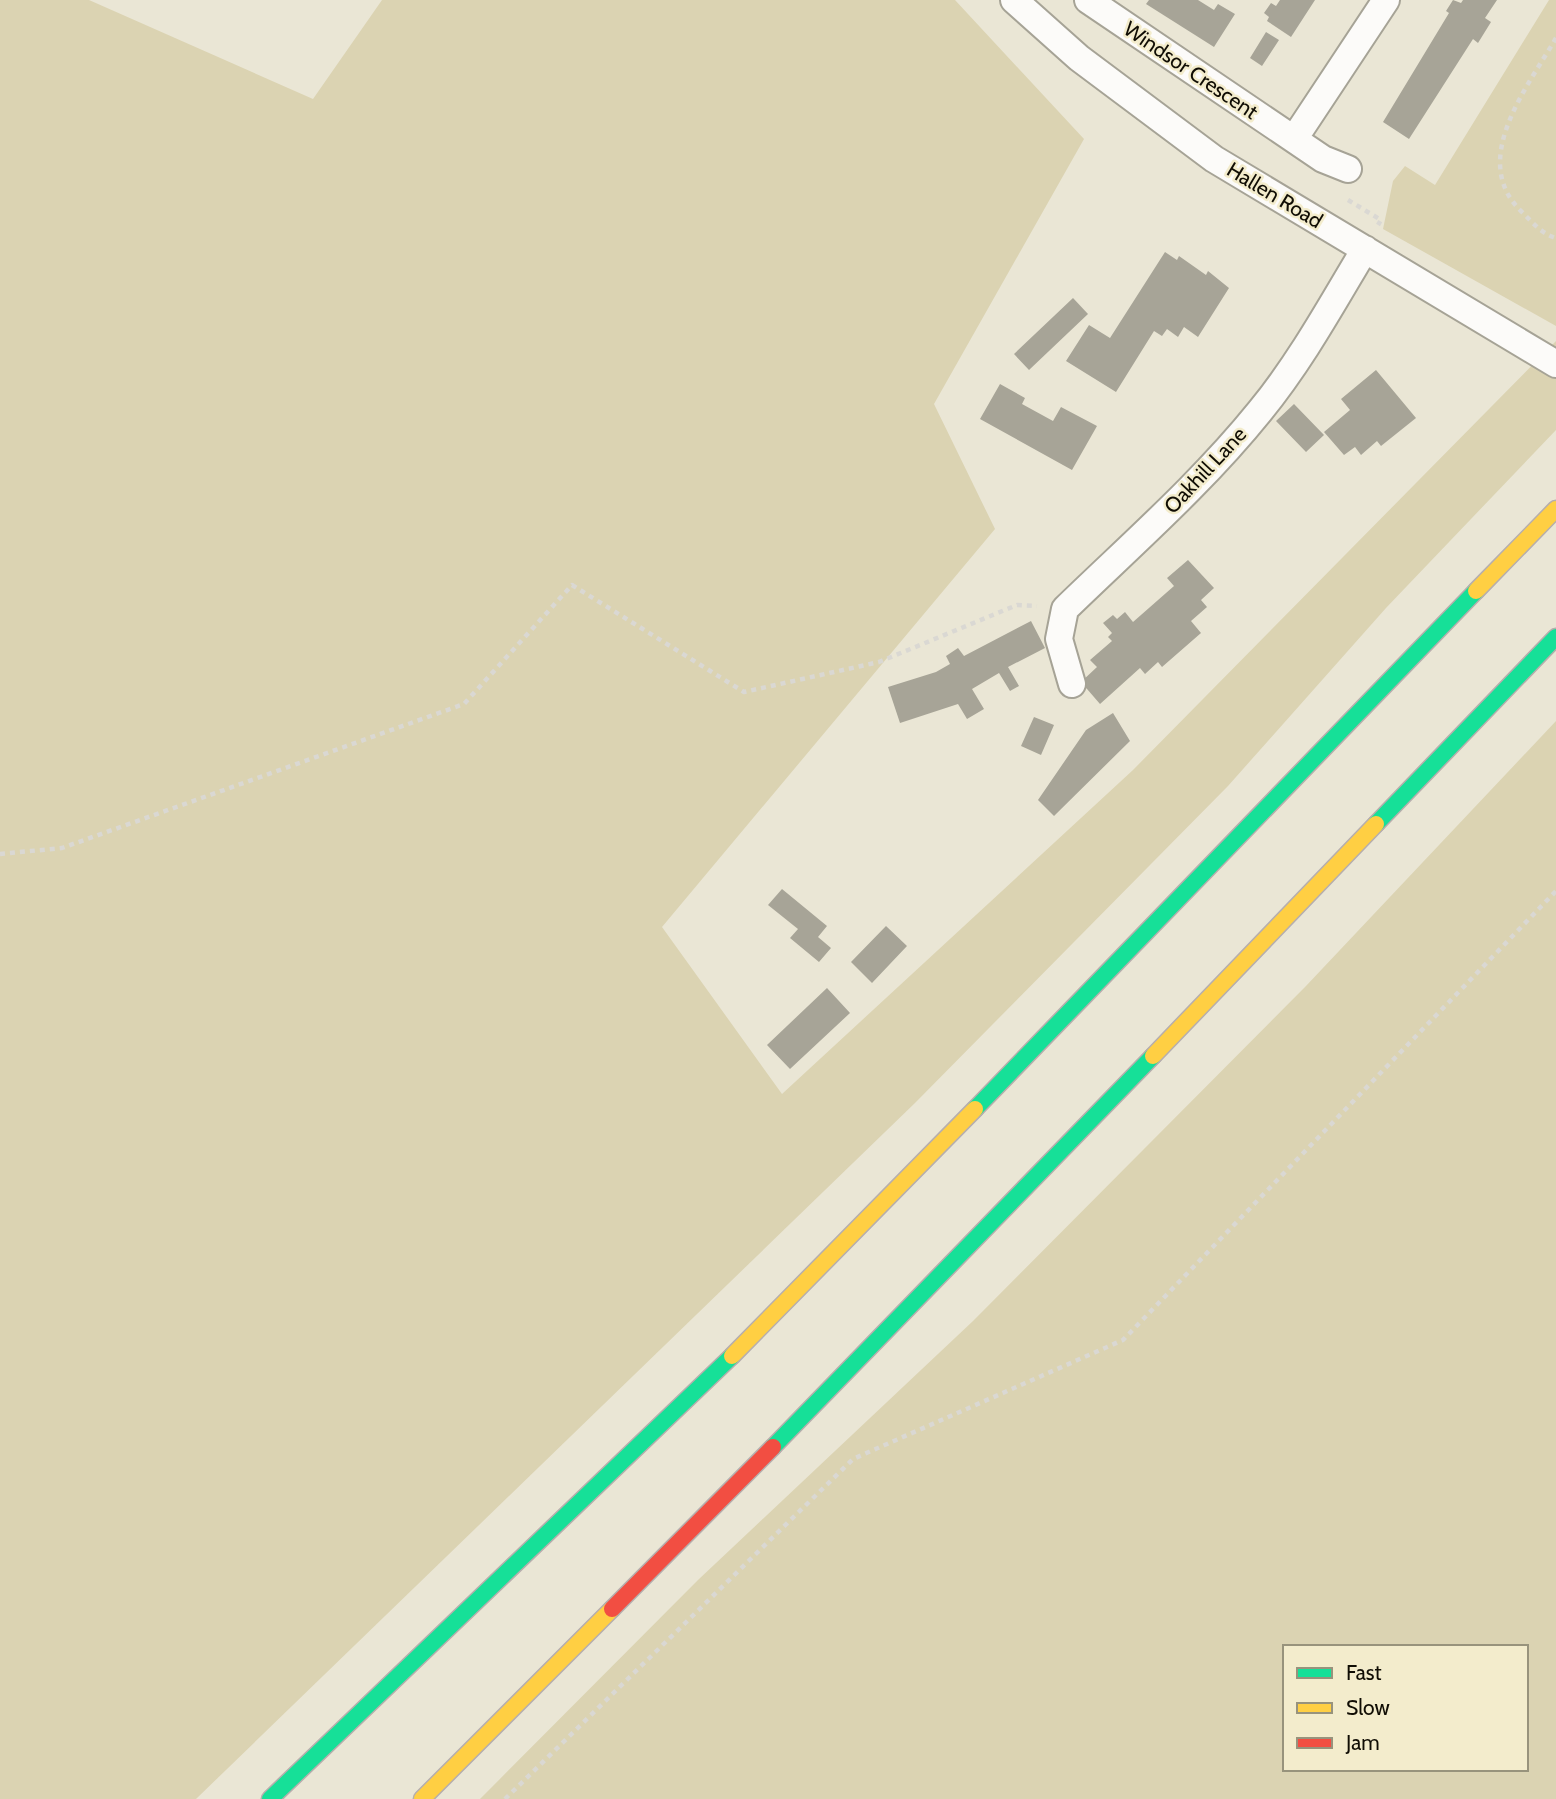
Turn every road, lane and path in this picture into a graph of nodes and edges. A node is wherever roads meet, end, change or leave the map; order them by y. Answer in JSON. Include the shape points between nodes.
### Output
{"nodes":[{"id":1,"x":1014,"y":0,"type":"edge"},
{"id":2,"x":1088,"y":0,"type":"edge"},
{"id":3,"x":1386,"y":0,"type":"edge"},
{"id":4,"x":1556,"y":38,"type":"edge"},
{"id":5,"x":1294,"y":139,"type":"junction"},
{"id":6,"x":1348,"y":169,"type":"dead end"},
{"id":7,"x":1556,"y":238,"type":"edge"},
{"id":8,"x":1365,"y":249,"type":"junction"},
{"id":9,"x":1556,"y":364,"type":"edge"},
{"id":10,"x":1556,"y":509,"type":"edge"},
{"id":11,"x":1066,"y":609,"type":"junction"},
{"id":12,"x":1556,"y":637,"type":"edge"},
{"id":13,"x":1072,"y":684,"type":"dead end"},
{"id":14,"x":0,"y":854,"type":"edge"},
{"id":15,"x":1556,"y":891,"type":"edge"},
{"id":16,"x":270,"y":1799,"type":"edge"},
{"id":17,"x":422,"y":1799,"type":"edge"},
{"id":18,"x":505,"y":1799,"type":"edge"}],
"edges":[{"from":1,"to":8,"type":"street","name":"Hallen Road","via":[[1079,58],[1182,136]]},
{"from":2,"to":5,"type":"street","name":"Windsor Crescent"},
{"from":3,"to":5,"type":"street"},
{"from":4,"to":7,"type":"path","via":[[1505,126],[1499,164],[1508,198],[1546,235]]},
{"from":5,"to":6,"type":"street","name":"Windsor Crescent"},
{"from":8,"to":9,"type":"street","name":"Hallen Road"},
{"from":8,"to":11,"type":"street","name":"Oakhill Lane","via":[[1313,337],[1261,410],[1202,477]]},
{"from":10,"to":16,"type":"highway","via":[[782,1308]]},
{"from":11,"to":13,"type":"street","via":[[1059,639]]},
{"from":11,"to":14,"type":"path","via":[[1017,605],[878,662],[744,692],[572,585],[464,704],[62,848]]},
{"from":12,"to":17,"type":"highway","via":[[846,1374]]},
{"from":15,"to":18,"type":"path","via":[[1123,1340],[853,1460]]}]}
